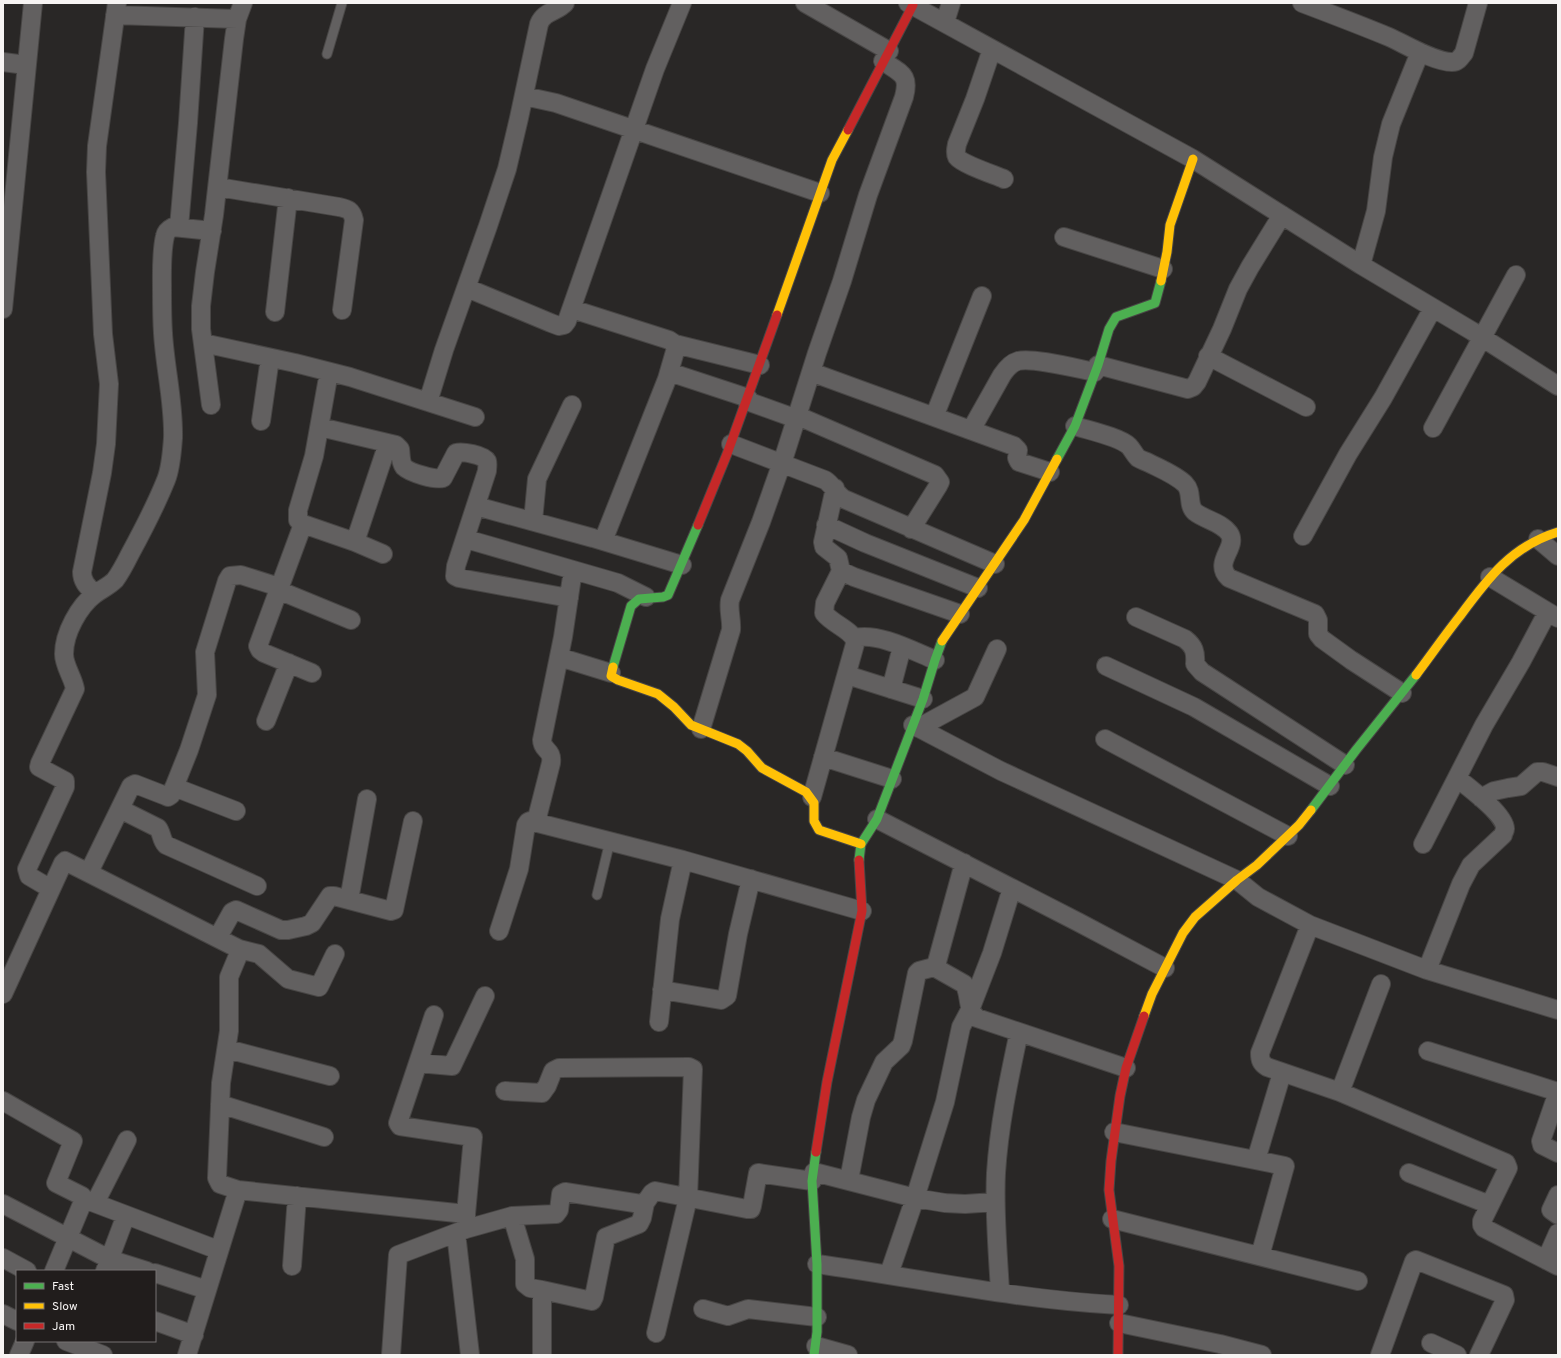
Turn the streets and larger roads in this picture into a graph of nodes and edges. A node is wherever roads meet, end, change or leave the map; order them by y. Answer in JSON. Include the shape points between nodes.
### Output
{"nodes":[{"id":1,"x":33,"y":3,"type":"edge"},
{"id":2,"x":565,"y":3,"type":"edge"},
{"id":3,"x":682,"y":3,"type":"edge"},
{"id":4,"x":805,"y":3,"type":"edge"},
{"id":5,"x":951,"y":3,"type":"edge"},
{"id":6,"x":1302,"y":3,"type":"edge"},
{"id":7,"x":1478,"y":3,"type":"edge"},
{"id":8,"x":910,"y":4,"type":"edge"},
{"id":9,"x":116,"y":9,"type":"edge"},
{"id":10,"x":240,"y":11,"type":"edge"},
{"id":11,"x":194,"y":18,"type":"junction"},
{"id":12,"x":945,"y":22,"type":"junction"},
{"id":13,"x":992,"y":50,"type":"junction"},
{"id":14,"x":1420,"y":52,"type":"junction"},
{"id":15,"x":886,"y":56,"type":"junction"},
{"id":16,"x":3,"y":62,"type":"edge"},
{"id":17,"x":26,"y":65,"type":"junction"},
{"id":18,"x":524,"y":96,"type":"junction"},
{"id":19,"x":634,"y":131,"type":"junction"},
{"id":20,"x":1193,"y":159,"type":"junction"},
{"id":21,"x":1004,"y":179,"type":"dead end"},
{"id":22,"x":218,"y":187,"type":"junction"},
{"id":23,"x":820,"y":193,"type":"junction"},
{"id":24,"x":288,"y":198,"type":"junction"},
{"id":25,"x":1282,"y":215,"type":"junction"},
{"id":26,"x":179,"y":227,"type":"junction"},
{"id":27,"x":212,"y":231,"type":"junction"},
{"id":28,"x":1064,"y":237,"type":"dead end"},
{"id":29,"x":5,"y":258,"type":"edge"},
{"id":30,"x":1361,"y":265,"type":"junction"},
{"id":31,"x":1163,"y":270,"type":"junction"},
{"id":32,"x":1516,"y":274,"type":"dead end"},
{"id":33,"x":466,"y":288,"type":"junction"},
{"id":34,"x":982,"y":296,"type":"dead end"},
{"id":35,"x":1433,"y":308,"type":"junction"},
{"id":36,"x":3,"y":309,"type":"edge"},
{"id":37,"x":572,"y":309,"type":"junction"},
{"id":38,"x":342,"y":310,"type":"dead end"},
{"id":39,"x":275,"y":312,"type":"dead end"},
{"id":40,"x":1482,"y":338,"type":"junction"},
{"id":41,"x":203,"y":343,"type":"junction"},
{"id":42,"x":675,"y":344,"type":"junction"},
{"id":43,"x":1208,"y":356,"type":"junction"},
{"id":44,"x":270,"y":358,"type":"junction"},
{"id":45,"x":760,"y":365,"type":"junction"},
{"id":46,"x":1096,"y":368,"type":"junction"},
{"id":47,"x":329,"y":372,"type":"junction"},
{"id":48,"x":669,"y":372,"type":"junction"},
{"id":49,"x":812,"y":372,"type":"junction"},
{"id":50,"x":1558,"y":386,"type":"edge"},
{"id":51,"x":747,"y":399,"type":"junction"},
{"id":52,"x":428,"y":402,"type":"junction"},
{"id":53,"x":572,"y":405,"type":"dead end"},
{"id":54,"x":211,"y":406,"type":"dead end"},
{"id":55,"x":1306,"y":407,"type":"dead end"},
{"id":56,"x":475,"y":417,"type":"dead end"},
{"id":57,"x":797,"y":417,"type":"junction"},
{"id":58,"x":934,"y":417,"type":"junction"},
{"id":59,"x":261,"y":421,"type":"dead end"},
{"id":60,"x":1074,"y":426,"type":"junction"},
{"id":61,"x":320,"y":427,"type":"junction"},
{"id":62,"x":1433,"y":428,"type":"dead end"},
{"id":63,"x":972,"y":430,"type":"junction"},
{"id":64,"x":388,"y":443,"type":"junction"},
{"id":65,"x":731,"y":444,"type":"junction"},
{"id":66,"x":782,"y":463,"type":"junction"},
{"id":67,"x":1050,"y":472,"type":"junction"},
{"id":68,"x":834,"y":488,"type":"junction"},
{"id":69,"x":476,"y":506,"type":"junction"},
{"id":70,"x":533,"y":521,"type":"junction"},
{"id":71,"x":303,"y":524,"type":"junction"},
{"id":72,"x":826,"y":525,"type":"junction"},
{"id":73,"x":911,"y":529,"type":"junction"},
{"id":74,"x":1558,"y":532,"type":"edge"},
{"id":75,"x":1303,"y":536,"type":"dead end"},
{"id":76,"x":466,"y":539,"type":"junction"},
{"id":77,"x":1538,"y":539,"type":"junction"},
{"id":78,"x":603,"y":541,"type":"junction"},
{"id":79,"x":354,"y":542,"type":"junction"},
{"id":80,"x":383,"y":554,"type":"dead end"},
{"id":81,"x":1558,"y":556,"type":"edge"},
{"id":82,"x":995,"y":564,"type":"junction"},
{"id":83,"x":682,"y":565,"type":"junction"},
{"id":84,"x":573,"y":570,"type":"junction"},
{"id":85,"x":841,"y":571,"type":"junction"},
{"id":86,"x":1490,"y":577,"type":"junction"},
{"id":87,"x":978,"y":588,"type":"junction"},
{"id":88,"x":279,"y":589,"type":"junction"},
{"id":89,"x":95,"y":594,"type":"junction"},
{"id":90,"x":646,"y":597,"type":"junction"},
{"id":91,"x":569,"y":598,"type":"junction"},
{"id":92,"x":960,"y":614,"type":"junction"},
{"id":93,"x":1553,"y":615,"type":"edge"},
{"id":94,"x":1136,"y":617,"type":"dead end"},
{"id":95,"x":351,"y":620,"type":"dead end"},
{"id":96,"x":855,"y":638,"type":"junction"},
{"id":97,"x":902,"y":647,"type":"junction"},
{"id":98,"x":998,"y":648,"type":"dead end"},
{"id":99,"x":559,"y":657,"type":"junction"},
{"id":100,"x":935,"y":660,"type":"junction"},
{"id":101,"x":289,"y":663,"type":"junction"},
{"id":102,"x":1106,"y":666,"type":"dead end"},
{"id":103,"x":312,"y":673,"type":"dead end"},
{"id":104,"x":610,"y":673,"type":"junction"},
{"id":105,"x":847,"y":675,"type":"junction"},
{"id":106,"x":891,"y":689,"type":"junction"},
{"id":107,"x":1402,"y":693,"type":"junction"},
{"id":108,"x":923,"y":700,"type":"junction"},
{"id":109,"x":266,"y":721,"type":"dead end"},
{"id":110,"x":915,"y":726,"type":"junction"},
{"id":111,"x":702,"y":729,"type":"junction"},
{"id":112,"x":1105,"y":739,"type":"dead end"},
{"id":113,"x":823,"y":757,"type":"junction"},
{"id":114,"x":1345,"y":765,"type":"junction"},
{"id":115,"x":1558,"y":777,"type":"edge"},
{"id":116,"x":1457,"y":778,"type":"junction"},
{"id":117,"x":892,"y":779,"type":"junction"},
{"id":118,"x":1330,"y":786,"type":"junction"},
{"id":119,"x":174,"y":787,"type":"junction"},
{"id":120,"x":812,"y":797,"type":"junction"},
{"id":121,"x":1481,"y":798,"type":"junction"},
{"id":122,"x":368,"y":799,"type":"dead end"},
{"id":123,"x":120,"y":809,"type":"junction"},
{"id":124,"x":236,"y":811,"type":"dead end"},
{"id":125,"x":877,"y":819,"type":"junction"},
{"id":126,"x":413,"y":821,"type":"dead end"},
{"id":127,"x":536,"y":822,"type":"junction"},
{"id":128,"x":1288,"y":836,"type":"junction"},
{"id":129,"x":861,"y":844,"type":"junction"},
{"id":130,"x":1423,"y":844,"type":"dead end"},
{"id":131,"x":683,"y":860,"type":"junction"},
{"id":132,"x":964,"y":863,"type":"junction"},
{"id":133,"x":89,"y":872,"type":"junction"},
{"id":134,"x":751,"y":879,"type":"junction"},
{"id":135,"x":1237,"y":880,"type":"junction"},
{"id":136,"x":257,"y":886,"type":"dead end"},
{"id":137,"x":1012,"y":888,"type":"junction"},
{"id":138,"x":51,"y":889,"type":"junction"},
{"id":139,"x":349,"y":900,"type":"junction"},
{"id":140,"x":862,"y":911,"type":"junction"},
{"id":141,"x":1310,"y":926,"type":"junction"},
{"id":142,"x":498,"y":931,"type":"dead end"},
{"id":143,"x":218,"y":937,"type":"junction"},
{"id":144,"x":239,"y":949,"type":"junction"},
{"id":145,"x":335,"y":954,"type":"dead end"},
{"id":146,"x":934,"y":967,"type":"junction"},
{"id":147,"x":1165,"y":968,"type":"junction"},
{"id":148,"x":1427,"y":970,"type":"junction"},
{"id":149,"x":1381,"y":984,"type":"dead end"},
{"id":150,"x":662,"y":990,"type":"junction"},
{"id":151,"x":3,"y":994,"type":"edge"},
{"id":152,"x":485,"y":996,"type":"dead end"},
{"id":153,"x":970,"y":1010,"type":"junction"},
{"id":154,"x":1558,"y":1010,"type":"edge"},
{"id":155,"x":434,"y":1015,"type":"dead end"},
{"id":156,"x":659,"y":1022,"type":"dead end"},
{"id":157,"x":1019,"y":1032,"type":"junction"},
{"id":158,"x":227,"y":1049,"type":"junction"},
{"id":159,"x":1428,"y":1051,"type":"dead end"},
{"id":160,"x":418,"y":1063,"type":"junction"},
{"id":161,"x":1126,"y":1068,"type":"junction"},
{"id":162,"x":1282,"y":1073,"type":"junction"},
{"id":163,"x":330,"y":1076,"type":"dead end"},
{"id":164,"x":505,"y":1091,"type":"dead end"},
{"id":165,"x":1340,"y":1092,"type":"junction"},
{"id":166,"x":1558,"y":1092,"type":"edge"},
{"id":167,"x":3,"y":1101,"type":"edge"},
{"id":168,"x":220,"y":1104,"type":"junction"},
{"id":169,"x":1114,"y":1132,"type":"junction"},
{"id":170,"x":324,"y":1138,"type":"dead end"},
{"id":171,"x":128,"y":1140,"type":"dead end"},
{"id":172,"x":1558,"y":1153,"type":"edge"},
{"id":173,"x":1256,"y":1160,"type":"junction"},
{"id":174,"x":1409,"y":1173,"type":"dead end"},
{"id":175,"x":813,"y":1176,"type":"junction"},
{"id":176,"x":849,"y":1180,"type":"junction"},
{"id":177,"x":238,"y":1190,"type":"junction"},
{"id":178,"x":1558,"y":1194,"type":"edge"},
{"id":179,"x":297,"y":1196,"type":"junction"},
{"id":180,"x":688,"y":1198,"type":"junction"},
{"id":181,"x":916,"y":1198,"type":"junction"},
{"id":182,"x":90,"y":1201,"type":"junction"},
{"id":183,"x":995,"y":1202,"type":"junction"},
{"id":184,"x":645,"y":1203,"type":"junction"},
{"id":185,"x":3,"y":1204,"type":"edge"},
{"id":186,"x":1490,"y":1205,"type":"junction"},
{"id":187,"x":126,"y":1215,"type":"junction"},
{"id":188,"x":1558,"y":1215,"type":"edge"},
{"id":189,"x":512,"y":1216,"type":"junction"},
{"id":190,"x":1112,"y":1219,"type":"junction"},
{"id":191,"x":463,"y":1225,"type":"junction"},
{"id":192,"x":1558,"y":1233,"type":"edge"},
{"id":193,"x":69,"y":1238,"type":"junction"},
{"id":194,"x":218,"y":1250,"type":"junction"},
{"id":195,"x":1260,"y":1256,"type":"junction"},
{"id":196,"x":3,"y":1258,"type":"edge"},
{"id":197,"x":1552,"y":1263,"type":"edge"},
{"id":198,"x":818,"y":1264,"type":"junction"},
{"id":199,"x":107,"y":1265,"type":"edge"},
{"id":200,"x":292,"y":1266,"type":"dead end"},
{"id":201,"x":25,"y":1270,"type":"edge"},
{"id":202,"x":54,"y":1270,"type":"edge"},
{"id":203,"x":140,"y":1270,"type":"edge"},
{"id":204,"x":156,"y":1274,"type":"edge"},
{"id":205,"x":889,"y":1274,"type":"junction"},
{"id":206,"x":1358,"y":1281,"type":"dead end"},
{"id":207,"x":207,"y":1290,"type":"junction"},
{"id":208,"x":542,"y":1290,"type":"junction"},
{"id":209,"x":1000,"y":1292,"type":"junction"},
{"id":210,"x":1119,"y":1305,"type":"junction"},
{"id":211,"x":703,"y":1309,"type":"dead end"},
{"id":212,"x":3,"y":1314,"type":"edge"},
{"id":213,"x":817,"y":1317,"type":"junction"},
{"id":214,"x":16,"y":1320,"type":"edge"},
{"id":215,"x":156,"y":1321,"type":"edge"},
{"id":216,"x":1119,"y":1323,"type":"junction"},
{"id":217,"x":656,"y":1333,"type":"dead end"},
{"id":218,"x":194,"y":1334,"type":"junction"},
{"id":219,"x":25,"y":1342,"type":"edge"},
{"id":220,"x":69,"y":1342,"type":"edge"},
{"id":221,"x":1431,"y":1343,"type":"dead end"},
{"id":222,"x":815,"y":1350,"type":"edge"},
{"id":223,"x":19,"y":1355,"type":"edge"},
{"id":224,"x":104,"y":1355,"type":"edge"},
{"id":225,"x":187,"y":1355,"type":"edge"},
{"id":226,"x":391,"y":1355,"type":"edge"},
{"id":227,"x":470,"y":1355,"type":"edge"},
{"id":228,"x":542,"y":1355,"type":"edge"},
{"id":229,"x":848,"y":1355,"type":"edge"},
{"id":230,"x":1118,"y":1355,"type":"edge"},
{"id":231,"x":1260,"y":1355,"type":"edge"},
{"id":232,"x":1380,"y":1355,"type":"edge"},
{"id":233,"x":1457,"y":1355,"type":"edge"},
{"id":234,"x":1478,"y":1355,"type":"edge"}],
"edges":[{"from":1,"to":17,"type":"street"},
{"from":2,"to":18,"type":"street","via":[[541,19]]},
{"from":3,"to":19,"type":"street","via":[[655,69]]},
{"from":4,"to":15,"type":"street"},
{"from":5,"to":12,"type":"street"},
{"from":6,"to":14,"type":"street"},
{"from":7,"to":14,"type":"street","via":[[1460,59],[1454,62],[1446,61]]},
{"from":8,"to":12,"type":"street"},
{"from":8,"to":15,"type":"street"},
{"from":9,"to":11,"type":"street"},
{"from":9,"to":89,"type":"street","via":[[97,146],[96,172],[102,316],[109,384],[102,473],[82,572],[85,584]]},
{"from":10,"to":11,"type":"street"},
{"from":10,"to":22,"type":"street","via":[[234,39]]},
{"from":11,"to":26,"type":"street"},
{"from":12,"to":13,"type":"street"},
{"from":13,"to":20,"type":"street"},
{"from":13,"to":21,"type":"street","via":[[955,151],[957,157],[964,162]]},
{"from":14,"to":30,"type":"street","via":[[1389,129],[1376,211]]},
{"from":15,"to":23,"type":"street","via":[[832,160]]},
{"from":15,"to":49,"type":"street","via":[[903,75],[907,85],[868,195]]},
{"from":16,"to":17,"type":"street"},
{"from":17,"to":29,"type":"street"},
{"from":18,"to":19,"type":"street","via":[[556,103]]},
{"from":18,"to":33,"type":"street","via":[[499,194]]},
{"from":19,"to":23,"type":"street"},
{"from":19,"to":37,"type":"street"},
{"from":20,"to":25,"type":"street"},
{"from":20,"to":31,"type":"street","via":[[1170,225]]},
{"from":22,"to":24,"type":"street"},
{"from":22,"to":27,"type":"street"},
{"from":23,"to":45,"type":"street"},
{"from":24,"to":38,"type":"street","via":[[339,206],[352,212],[354,220]]},
{"from":24,"to":39,"type":"street"},
{"from":25,"to":30,"type":"street"},
{"from":25,"to":43,"type":"street","via":[[1241,284]]},
{"from":26,"to":27,"type":"street"},
{"from":26,"to":89,"type":"street","via":[[168,229],[165,235],[162,265],[163,332],[173,414],[170,464],[166,479],[140,536],[122,569],[116,579]]},
{"from":27,"to":41,"type":"street","via":[[201,306]]},
{"from":28,"to":31,"type":"street"},
{"from":29,"to":36,"type":"street"},
{"from":30,"to":35,"type":"street"},
{"from":31,"to":46,"type":"street","via":[[1155,303],[1116,317],[1109,329]]},
{"from":32,"to":40,"type":"street"},
{"from":33,"to":37,"type":"street","via":[[559,326],[564,325]]},
{"from":33,"to":52,"type":"street"},
{"from":34,"to":58,"type":"street"},
{"from":35,"to":40,"type":"street"},
{"from":35,"to":75,"type":"street"},
{"from":37,"to":42,"type":"street"},
{"from":40,"to":50,"type":"street"},
{"from":40,"to":62,"type":"street"},
{"from":41,"to":44,"type":"street"},
{"from":41,"to":54,"type":"street"},
{"from":42,"to":45,"type":"street"},
{"from":42,"to":48,"type":"street"},
{"from":43,"to":46,"type":"street","via":[[1197,382],[1188,389]]},
{"from":43,"to":55,"type":"street"},
{"from":44,"to":47,"type":"street"},
{"from":44,"to":59,"type":"street"},
{"from":45,"to":51,"type":"street"},
{"from":46,"to":60,"type":"street"},
{"from":46,"to":63,"type":"street","via":[[1017,361],[1002,374]]},
{"from":47,"to":52,"type":"street"},
{"from":47,"to":61,"type":"street"},
{"from":48,"to":51,"type":"street"},
{"from":48,"to":78,"type":"street"},
{"from":49,"to":57,"type":"street"},
{"from":49,"to":58,"type":"street"},
{"from":51,"to":57,"type":"street"},
{"from":51,"to":65,"type":"street"},
{"from":52,"to":56,"type":"street"},
{"from":53,"to":70,"type":"street","via":[[538,480]]},
{"from":57,"to":66,"type":"street"},
{"from":57,"to":73,"type":"street","via":[[936,475],[940,482]]},
{"from":58,"to":63,"type":"street"},
{"from":60,"to":67,"type":"street"},
{"from":60,"to":107,"type":"street","via":[[1120,440],[1128,445],[1138,458],[1176,477],[1186,485],[1192,508],[1196,513],[1229,533],[1231,539],[1222,568],[1229,578],[1315,614],[1318,620],[1318,634],[1322,639]]},
{"from":61,"to":64,"type":"street"},
{"from":61,"to":71,"type":"street","via":[[298,510],[298,520]]},
{"from":63,"to":67,"type":"street","via":[[1014,446],[1018,450],[1019,462]]},
{"from":64,"to":69,"type":"street","via":[[400,449],[401,462],[404,466],[433,478],[443,478],[456,453],[482,456],[488,465]]},
{"from":64,"to":79,"type":"street"},
{"from":65,"to":66,"type":"street"},
{"from":65,"to":83,"type":"street"},
{"from":66,"to":68,"type":"street","via":[[825,480]]},
{"from":66,"to":111,"type":"street","via":[[730,600],[731,630]]},
{"from":67,"to":82,"type":"street","via":[[1024,520]]},
{"from":68,"to":72,"type":"street"},
{"from":68,"to":73,"type":"street","via":[[844,499]]},
{"from":69,"to":70,"type":"street"},
{"from":69,"to":76,"type":"street"},
{"from":70,"to":78,"type":"street"},
{"from":71,"to":79,"type":"street"},
{"from":71,"to":88,"type":"street"},
{"from":72,"to":85,"type":"street","via":[[822,542],[824,547],[838,558]]},
{"from":72,"to":87,"type":"street"},
{"from":73,"to":82,"type":"street"},
{"from":74,"to":77,"type":"street"},
{"from":76,"to":84,"type":"street"},
{"from":76,"to":91,"type":"street","via":[[455,572],[457,577]]},
{"from":77,"to":81,"type":"street"},
{"from":77,"to":86,"type":"street","via":[[1526,544]]},
{"from":78,"to":83,"type":"street"},
{"from":79,"to":80,"type":"street"},
{"from":82,"to":87,"type":"street"},
{"from":83,"to":90,"type":"street","via":[[668,595]]},
{"from":84,"to":90,"type":"street","via":[[618,583]]},
{"from":84,"to":91,"type":"street"},
{"from":85,"to":92,"type":"street"},
{"from":85,"to":96,"type":"street","via":[[825,604],[824,613]]},
{"from":86,"to":93,"type":"street"},
{"from":86,"to":107,"type":"street"},
{"from":87,"to":92,"type":"street"},
{"from":88,"to":95,"type":"street"},
{"from":88,"to":101,"type":"street","via":[[258,646],[264,653]]},
{"from":88,"to":119,"type":"street","via":[[241,575],[230,576],[227,581],[205,652],[207,695]]},
{"from":89,"to":138,"type":"street","via":[[84,605],[68,634],[64,655],[75,689],[39,767],[65,781],[66,784],[27,869],[29,876]]},
{"from":90,"to":104,"type":"street","via":[[634,600],[631,606]]},
{"from":91,"to":99,"type":"street"},
{"from":92,"to":100,"type":"street","via":[[943,640]]},
{"from":93,"to":116,"type":"street","via":[[1521,662]]},
{"from":94,"to":114,"type":"street","via":[[1185,639],[1192,644],[1196,652],[1195,664],[1202,672]]},
{"from":96,"to":97,"type":"street","via":[[874,637]]},
{"from":96,"to":105,"type":"street"},
{"from":97,"to":100,"type":"street"},
{"from":97,"to":106,"type":"street"},
{"from":98,"to":110,"type":"street","via":[[975,697]]},
{"from":99,"to":104,"type":"street"},
{"from":99,"to":127,"type":"street","via":[[542,740],[542,744],[552,757]]},
{"from":100,"to":108,"type":"street"},
{"from":101,"to":103,"type":"street"},
{"from":101,"to":109,"type":"street"},
{"from":102,"to":118,"type":"street","via":[[1194,708]]},
{"from":104,"to":111,"type":"street","via":[[618,680],[658,694],[686,721]]},
{"from":105,"to":106,"type":"street"},
{"from":105,"to":113,"type":"street"},
{"from":106,"to":108,"type":"street"},
{"from":107,"to":114,"type":"street"},
{"from":108,"to":110,"type":"street"},
{"from":110,"to":117,"type":"street"},
{"from":110,"to":135,"type":"street","via":[[1001,771]]},
{"from":111,"to":120,"type":"street","via":[[738,744],[748,751],[762,768]]},
{"from":112,"to":128,"type":"street"},
{"from":113,"to":117,"type":"street"},
{"from":113,"to":120,"type":"street"},
{"from":114,"to":118,"type":"street"},
{"from":115,"to":121,"type":"street","via":[[1537,772],[1521,786],[1494,791]]},
{"from":116,"to":121,"type":"street"},
{"from":116,"to":130,"type":"street"},
{"from":117,"to":125,"type":"street"},
{"from":118,"to":128,"type":"street"},
{"from":119,"to":123,"type":"street","via":[[168,797],[133,784]]},
{"from":119,"to":124,"type":"street"},
{"from":120,"to":129,"type":"street","via":[[816,805],[814,822],[819,830]]},
{"from":121,"to":148,"type":"street","via":[[1494,810],[1505,829],[1503,835],[1471,866],[1464,878]]},
{"from":122,"to":139,"type":"street"},
{"from":123,"to":133,"type":"street"},
{"from":123,"to":136,"type":"street","via":[[158,828],[166,845]]},
{"from":125,"to":129,"type":"street"},
{"from":125,"to":132,"type":"street"},
{"from":126,"to":139,"type":"street","via":[[394,910],[391,912]]},
{"from":127,"to":131,"type":"street"},
{"from":127,"to":142,"type":"street","via":[[530,821],[526,825],[518,874]]},
{"from":128,"to":135,"type":"street"},
{"from":129,"to":140,"type":"street","via":[[859,855]]},
{"from":131,"to":134,"type":"street"},
{"from":131,"to":150,"type":"street","via":[[670,919]]},
{"from":132,"to":137,"type":"street"},
{"from":132,"to":146,"type":"street"},
{"from":133,"to":138,"type":"street","via":[[65,861]]},
{"from":133,"to":143,"type":"street"},
{"from":134,"to":140,"type":"street"},
{"from":134,"to":150,"type":"street","via":[[727,996],[721,1000]]},
{"from":135,"to":141,"type":"street","via":[[1258,897]]},
{"from":135,"to":147,"type":"street","via":[[1195,918],[1183,933]]},
{"from":137,"to":147,"type":"street"},
{"from":137,"to":153,"type":"street","via":[[992,953]]},
{"from":138,"to":151,"type":"street"},
{"from":139,"to":143,"type":"street","via":[[330,896],[312,923],[284,930],[236,910],[232,912]]},
{"from":140,"to":175,"type":"street","via":[[827,1082]]},
{"from":141,"to":148,"type":"street"},
{"from":141,"to":162,"type":"street","via":[[1260,1053],[1262,1064]]},
{"from":143,"to":144,"type":"street"},
{"from":144,"to":145,"type":"street","via":[[259,954],[288,979],[319,988]]},
{"from":144,"to":158,"type":"street","via":[[229,977]]},
{"from":146,"to":153,"type":"street","via":[[964,984],[967,988]]},
{"from":146,"to":176,"type":"street","via":[[919,971],[915,976],[903,1041],[884,1062],[863,1109]]},
{"from":147,"to":161,"type":"street","via":[[1152,994]]},
{"from":148,"to":154,"type":"street"},
{"from":149,"to":165,"type":"street"},
{"from":150,"to":156,"type":"street"},
{"from":152,"to":160,"type":"street","via":[[452,1066]]},
{"from":153,"to":157,"type":"street","via":[[977,1018]]},
{"from":153,"to":181,"type":"street","via":[[961,1027],[946,1102]]},
{"from":155,"to":160,"type":"street"},
{"from":157,"to":161,"type":"street"},
{"from":157,"to":183,"type":"street","via":[[997,1152]]},
{"from":158,"to":163,"type":"street"},
{"from":158,"to":168,"type":"street"},
{"from":159,"to":166,"type":"street"},
{"from":160,"to":191,"type":"street","via":[[398,1125],[473,1137]]},
{"from":161,"to":169,"type":"street"},
{"from":162,"to":165,"type":"street"},
{"from":162,"to":173,"type":"street"},
{"from":164,"to":180,"type":"street","via":[[542,1093],[552,1072],[559,1068],[692,1068],[694,1072]]},
{"from":165,"to":186,"type":"street","via":[[1506,1163],[1508,1168]]},
{"from":166,"to":172,"type":"street","via":[[1541,1141],[1542,1145]]},
{"from":167,"to":182,"type":"street","via":[[73,1141],[56,1182]]},
{"from":168,"to":170,"type":"street"},
{"from":168,"to":177,"type":"street","via":[[218,1181]]},
{"from":169,"to":173,"type":"street"},
{"from":169,"to":190,"type":"street","via":[[1110,1190]]},
{"from":171,"to":182,"type":"street"},
{"from":173,"to":195,"type":"street","via":[[1286,1167]]},
{"from":174,"to":186,"type":"street"},
{"from":175,"to":176,"type":"street"},
{"from":175,"to":180,"type":"street","via":[[758,1173],[750,1209]]},
{"from":175,"to":198,"type":"street"},
{"from":176,"to":181,"type":"street"},
{"from":177,"to":179,"type":"street"},
{"from":177,"to":194,"type":"street"},
{"from":178,"to":188,"type":"street","via":[[1551,1210]]},
{"from":179,"to":191,"type":"street"},
{"from":179,"to":200,"type":"street"},
{"from":180,"to":184,"type":"street","via":[[655,1191]]},
{"from":180,"to":217,"type":"street"},
{"from":181,"to":183,"type":"street","via":[[945,1203]]},
{"from":181,"to":205,"type":"street"},
{"from":182,"to":187,"type":"street"},
{"from":182,"to":193,"type":"street"},
{"from":183,"to":209,"type":"street"},
{"from":184,"to":189,"type":"street","via":[[562,1192],[556,1214]]},
{"from":184,"to":208,"type":"street","via":[[639,1224],[606,1237],[592,1301]]},
{"from":185,"to":193,"type":"street"},
{"from":186,"to":197,"type":"street","via":[[1482,1221],[1484,1228]]},
{"from":187,"to":194,"type":"street"},
{"from":187,"to":199,"type":"street"},
{"from":189,"to":191,"type":"street"},
{"from":189,"to":208,"type":"street","via":[[525,1259],[525,1284],[530,1288]]},
{"from":190,"to":195,"type":"street"},
{"from":190,"to":210,"type":"street","via":[[1119,1266]]},
{"from":191,"to":226,"type":"street","via":[[398,1255]]},
{"from":191,"to":227,"type":"street"},
{"from":192,"to":197,"type":"street"},
{"from":193,"to":199,"type":"street"},
{"from":193,"to":202,"type":"street"},
{"from":194,"to":207,"type":"street"},
{"from":195,"to":206,"type":"street"},
{"from":196,"to":201,"type":"street"},
{"from":198,"to":205,"type":"street"},
{"from":198,"to":213,"type":"street"},
{"from":199,"to":203,"type":"street"},
{"from":204,"to":207,"type":"street"},
{"from":205,"to":209,"type":"street"},
{"from":207,"to":218,"type":"street"},
{"from":208,"to":228,"type":"street"},
{"from":209,"to":210,"type":"street"},
{"from":210,"to":216,"type":"street"},
{"from":211,"to":213,"type":"street","via":[[728,1316],[748,1309]]},
{"from":212,"to":214,"type":"street"},
{"from":213,"to":222,"type":"street"},
{"from":215,"to":218,"type":"street"},
{"from":216,"to":230,"type":"street"},
{"from":216,"to":231,"type":"street"},
{"from":218,"to":225,"type":"street"},
{"from":219,"to":223,"type":"street"},
{"from":220,"to":224,"type":"street"},
{"from":221,"to":233,"type":"street"},
{"from":222,"to":229,"type":"street"},
{"from":232,"to":234,"type":"street","via":[[1416,1260],[1504,1295],[1505,1300]]}]}
